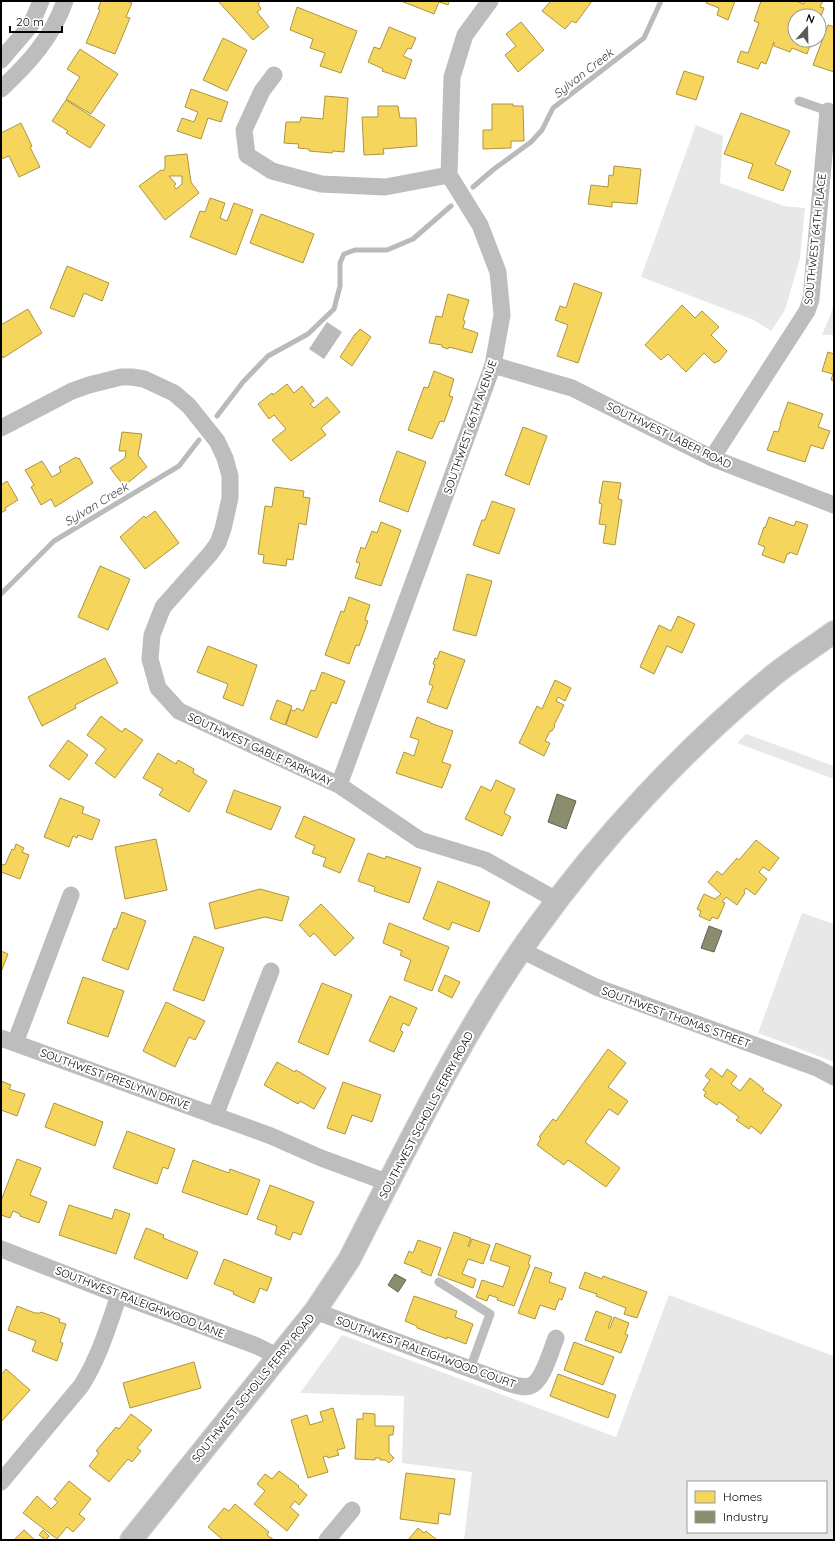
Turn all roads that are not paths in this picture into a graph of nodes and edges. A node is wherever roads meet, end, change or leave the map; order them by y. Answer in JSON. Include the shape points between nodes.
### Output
{"nodes":[{"id":1,"x":41,"y":1,"type":"edge"},
{"id":2,"x":65,"y":1,"type":"edge"},
{"id":3,"x":490,"y":1,"type":"edge"},
{"id":4,"x":1,"y":60,"type":"edge"},
{"id":5,"x":274,"y":75,"type":"dead end"},
{"id":6,"x":1,"y":89,"type":"edge"},
{"id":7,"x":799,"y":101,"type":"dead end"},
{"id":8,"x":831,"y":112,"type":"edge"},
{"id":9,"x":449,"y":175,"type":"junction"},
{"id":10,"x":493,"y":365,"type":"junction"},
{"id":11,"x":1,"y":428,"type":"edge"},
{"id":12,"x":712,"y":458,"type":"junction"},
{"id":13,"x":834,"y":505,"type":"edge"},
{"id":14,"x":834,"y":632,"type":"edge"},
{"id":15,"x":339,"y":785,"type":"junction"},
{"id":16,"x":71,"y":895,"type":"dead end"},
{"id":17,"x":558,"y":901,"type":"junction"},
{"id":18,"x":521,"y":950,"type":"junction"},
{"id":19,"x":271,"y":971,"type":"dead end"},
{"id":20,"x":8,"y":1040,"type":"edge"},
{"id":21,"x":834,"y":1077,"type":"edge"},
{"id":22,"x":215,"y":1116,"type":"junction"},
{"id":23,"x":388,"y":1183,"type":"junction"},
{"id":24,"x":1,"y":1249,"type":"edge"},
{"id":25,"x":439,"y":1282,"type":"dead end"},
{"id":26,"x":119,"y":1296,"type":"junction"},
{"id":27,"x":314,"y":1311,"type":"junction"},
{"id":28,"x":556,"y":1338,"type":"dead end"},
{"id":29,"x":279,"y":1357,"type":"junction"},
{"id":30,"x":470,"y":1369,"type":"junction"},
{"id":31,"x":1,"y":1482,"type":"edge"},
{"id":32,"x":352,"y":1510,"type":"dead end"},
{"id":33,"x":131,"y":1540,"type":"edge"},
{"id":34,"x":327,"y":1540,"type":"edge"}],
"edges":[{"from":1,"to":4,"type":"street","via":[[31,25]]},
{"from":2,"to":6,"type":"street","via":[[47,39],[24,69]]},
{"from":3,"to":9,"type":"street","via":[[465,35],[452,77]]},
{"from":5,"to":9,"type":"street","via":[[262,91],[244,130],[247,155],[272,171],[321,184],[385,187]]},
{"from":7,"to":8,"type":"lane"},
{"from":8,"to":12,"type":"street","name":"SOUTHWEST 64TH PLACE","via":[[811,299],[807,311]]},
{"from":9,"to":10,"type":"street","name":"SOUTHWEST 66TH AVENUE","via":[[480,225],[498,272],[502,315]]},
{"from":10,"to":12,"type":"street","name":"SOUTHWEST LABER ROAD","via":[[572,388]]},
{"from":10,"to":15,"type":"street","name":"SOUTHWEST 66TH AVENUE"},
{"from":11,"to":15,"type":"street","name":"SOUTHWEST GABLE PARKWAY","via":[[72,391],[121,377],[144,380],[174,393],[189,406],[218,441],[230,476],[230,498],[224,529],[218,543],[163,606],[152,635],[150,659],[158,688],[179,711]]},
{"from":12,"to":13,"type":"street","name":"SOUTHWEST LABER ROAD"},
{"from":14,"to":17,"type":"main road","name":"SOUTHWEST SCHOLLS FERRY ROAD","via":[[777,672],[680,760],[614,832]]},
{"from":15,"to":17,"type":"street","name":"SOUTHWEST GABLE PARKWAY","via":[[420,840],[485,860]]},
{"from":16,"to":20,"type":"street","name":"SOUTHWEST PRESLYNN DRIVE"},
{"from":17,"to":18,"type":"main road","name":"SOUTHWEST SCHOLLS FERRY ROAD"},
{"from":18,"to":21,"type":"street","name":"SOUTHWEST THOMAS STREET","via":[[596,987],[817,1068]]},
{"from":18,"to":23,"type":"main road","name":"SOUTHWEST SCHOLLS FERRY ROAD","via":[[439,1084]]},
{"from":19,"to":22,"type":"street"},
{"from":20,"to":22,"type":"street","name":"SOUTHWEST PRESLYNN DRIVE"},
{"from":22,"to":23,"type":"street","name":"SOUTHWEST PRESLYNN DRIVE"},
{"from":23,"to":27,"type":"main road","name":"SOUTHWEST SCHOLLS FERRY ROAD","via":[[349,1260]]},
{"from":24,"to":26,"type":"street","name":"SOUTHWEST RALEIGHWOOD LANE"},
{"from":25,"to":30,"type":"lane","via":[[490,1314]]},
{"from":26,"to":29,"type":"street","name":"SOUTHWEST RALEIGHWOOD LANE","via":[[257,1346]]},
{"from":26,"to":31,"type":"street","via":[[100,1350],[84,1381]]},
{"from":27,"to":29,"type":"main road","name":"SOUTHWEST SCHOLLS FERRY ROAD"},
{"from":27,"to":30,"type":"street","name":"SOUTHWEST RALEIGHWOOD COURT"},
{"from":28,"to":30,"type":"street","name":"SOUTHWEST RALEIGHWOOD COURT","via":[[539,1380],[529,1386],[508,1384]]},
{"from":29,"to":33,"type":"main road","name":"SOUTHWEST SCHOLLS FERRY ROAD"},
{"from":32,"to":34,"type":"street"}]}
